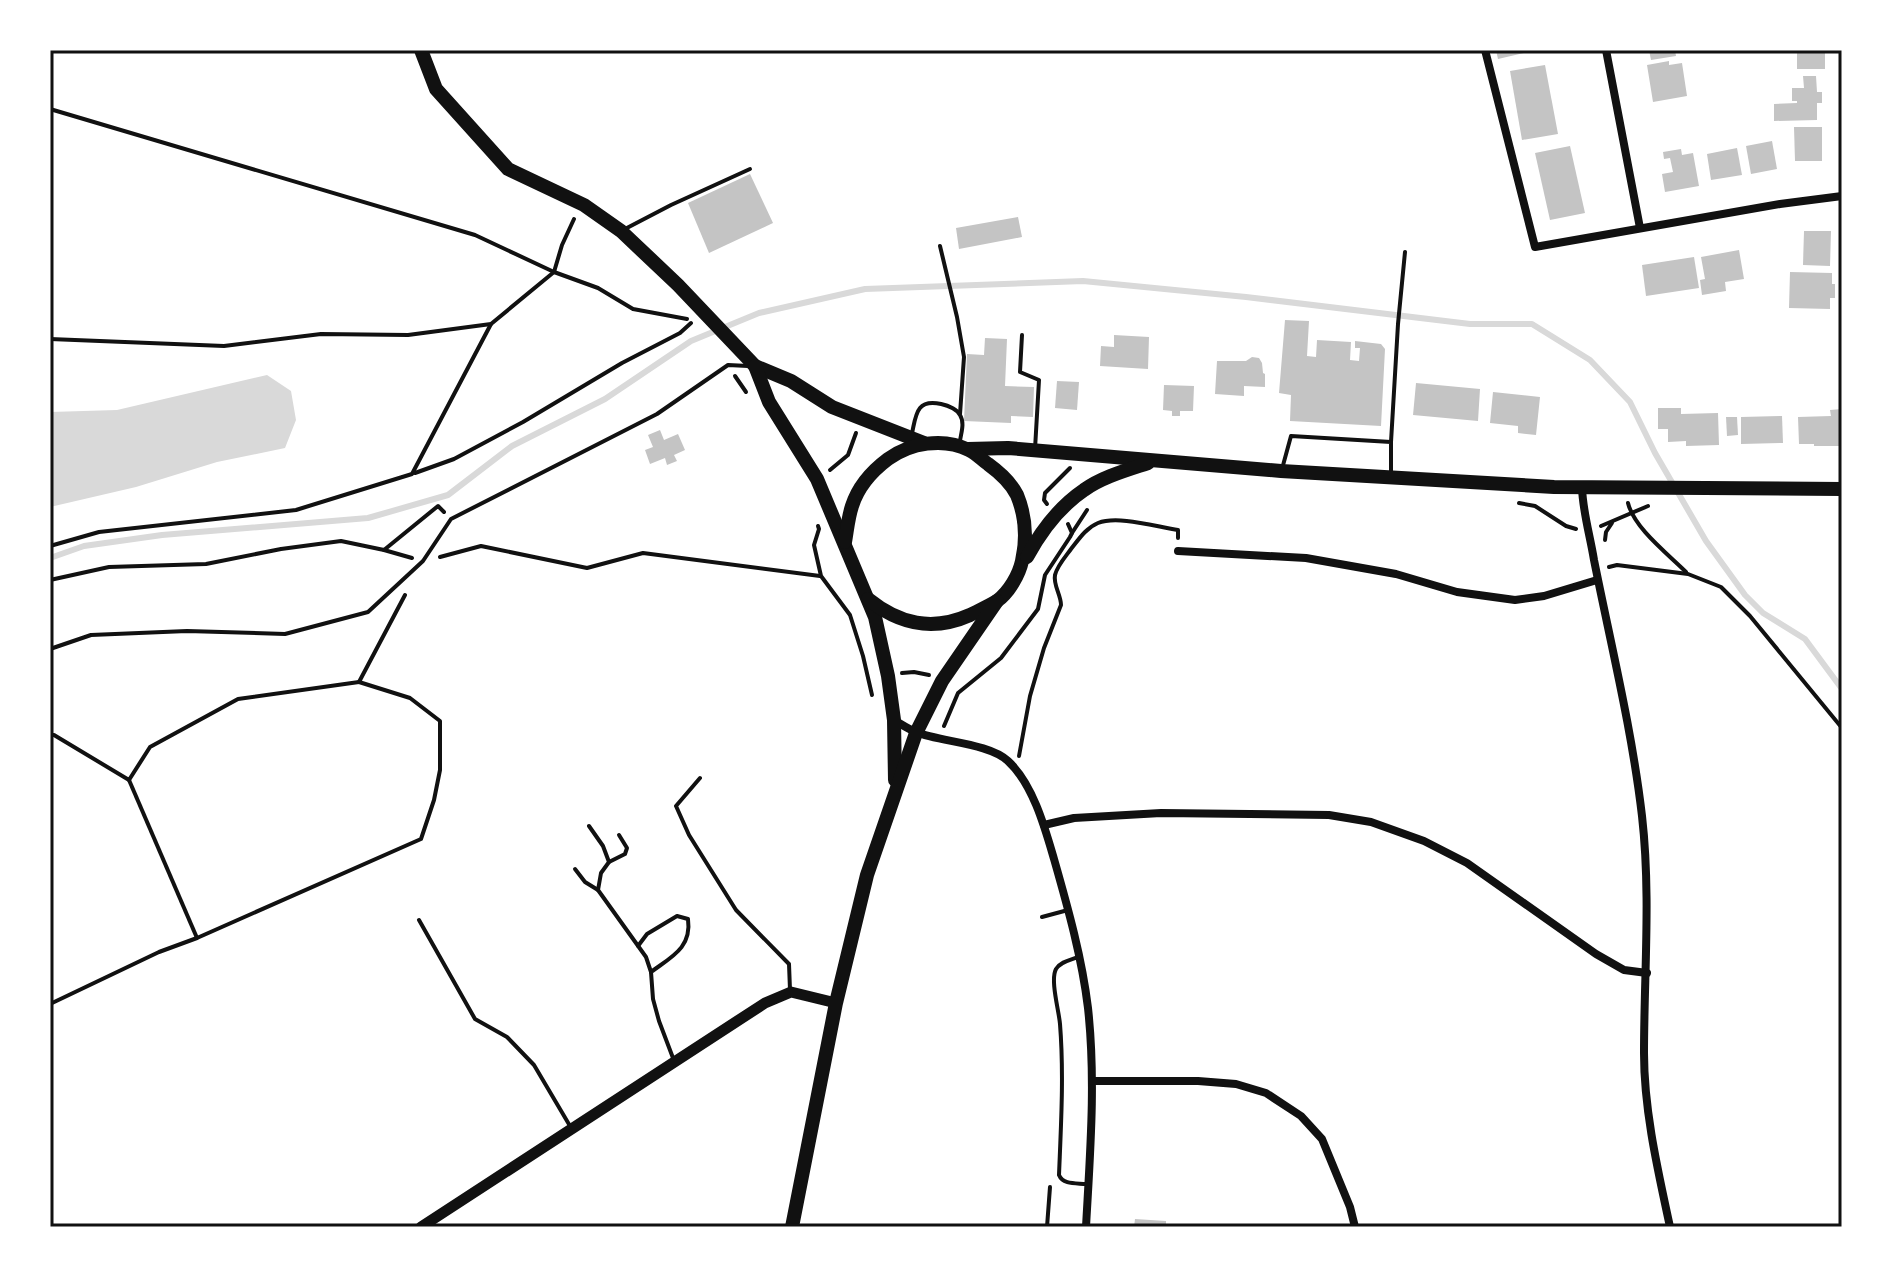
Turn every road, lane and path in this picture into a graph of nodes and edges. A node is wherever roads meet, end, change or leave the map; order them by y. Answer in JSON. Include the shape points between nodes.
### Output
{"nodes":[{"id":1,"x":421,"y":50,"type":"edge"},
{"id":2,"x":1485,"y":50,"type":"edge"},
{"id":3,"x":1606,"y":50,"type":"edge"},
{"id":4,"x":50,"y":109,"type":"edge"},
{"id":5,"x":750,"y":169,"type":"dead end"},
{"id":6,"x":1842,"y":196,"type":"edge"},
{"id":7,"x":583,"y":204,"type":"junction"},
{"id":8,"x":1640,"y":228,"type":"junction"},
{"id":9,"x":621,"y":231,"type":"junction"},
{"id":10,"x":940,"y":246,"type":"dead end"},
{"id":11,"x":1405,"y":252,"type":"dead end"},
{"id":12,"x":554,"y":272,"type":"junction"},
{"id":13,"x":491,"y":324,"type":"junction"},
{"id":14,"x":1022,"y":335,"type":"dead end"},
{"id":15,"x":50,"y":339,"type":"edge"},
{"id":16,"x":728,"y":365,"type":"junction"},
{"id":17,"x":755,"y":366,"type":"junction"},
{"id":18,"x":750,"y":398,"type":"dead end"},
{"id":19,"x":960,"y":414,"type":"junction"},
{"id":20,"x":861,"y":419,"type":"junction"},
{"id":21,"x":917,"y":440,"type":"junction"},
{"id":22,"x":1391,"y":442,"type":"junction"},
{"id":23,"x":963,"y":448,"type":"junction"},
{"id":24,"x":1035,"y":451,"type":"junction"},
{"id":25,"x":1073,"y":455,"type":"junction"},
{"id":26,"x":1153,"y":461,"type":"junction"},
{"id":27,"x":1281,"y":471,"type":"junction"},
{"id":28,"x":412,"y":474,"type":"junction"},
{"id":29,"x":1390,"y":478,"type":"junction"},
{"id":30,"x":817,"y":479,"type":"junction"},
{"id":31,"x":1582,"y":488,"type":"junction"},
{"id":32,"x":1627,"y":488,"type":"junction"},
{"id":33,"x":1842,"y":489,"type":"edge"},
{"id":34,"x":1095,"y":505,"type":"dead end"},
{"id":35,"x":1645,"y":506,"type":"dead end"},
{"id":36,"x":1630,"y":513,"type":"junction"},
{"id":37,"x":1057,"y":514,"type":"junction"},
{"id":38,"x":814,"y":515,"type":"dead end"},
{"id":39,"x":451,"y":519,"type":"junction"},
{"id":40,"x":1597,"y":527,"type":"dead end"},
{"id":41,"x":1072,"y":533,"type":"junction"},
{"id":42,"x":845,"y":542,"type":"junction"},
{"id":43,"x":50,"y":546,"type":"edge"},
{"id":44,"x":384,"y":550,"type":"junction"},
{"id":45,"x":1178,"y":551,"type":"joint"},
{"id":46,"x":1059,"y":553,"type":"junction"},
{"id":47,"x":1065,"y":557,"type":"junction"},
{"id":48,"x":423,"y":561,"type":"junction"},
{"id":49,"x":1617,"y":565,"type":"dead end"},
{"id":50,"x":1020,"y":572,"type":"junction"},
{"id":51,"x":1688,"y":574,"type":"junction"},
{"id":52,"x":821,"y":576,"type":"junction"},
{"id":53,"x":50,"y":580,"type":"edge"},
{"id":54,"x":1597,"y":580,"type":"junction"},
{"id":55,"x":409,"y":588,"type":"dead end"},
{"id":56,"x":868,"y":599,"type":"junction"},
{"id":57,"x":997,"y":601,"type":"junction"},
{"id":58,"x":50,"y":649,"type":"edge"},
{"id":59,"x":898,"y":673,"type":"dead end"},
{"id":60,"x":930,"y":675,"type":"dead end"},
{"id":61,"x":359,"y":682,"type":"junction"},
{"id":62,"x":875,"y":708,"type":"dead end"},
{"id":63,"x":894,"y":720,"type":"junction"},
{"id":64,"x":1842,"y":728,"type":"edge"},
{"id":65,"x":916,"y":733,"type":"junction"},
{"id":66,"x":50,"y":735,"type":"edge"},
{"id":67,"x":939,"y":737,"type":"junction"},
{"id":68,"x":1017,"y":770,"type":"junction"},
{"id":69,"x":700,"y":778,"type":"dead end"},
{"id":70,"x":129,"y":780,"type":"junction"},
{"id":71,"x":896,"y":790,"type":"junction"},
{"id":72,"x":1044,"y":825,"type":"junction"},
{"id":73,"x":589,"y":826,"type":"dead end"},
{"id":74,"x":619,"y":835,"type":"dead end"},
{"id":75,"x":609,"y":862,"type":"junction"},
{"id":76,"x":575,"y":869,"type":"dead end"},
{"id":77,"x":598,"y":890,"type":"junction"},
{"id":78,"x":1068,"y":910,"type":"junction"},
{"id":79,"x":1042,"y":917,"type":"dead end"},
{"id":80,"x":419,"y":920,"type":"dead end"},
{"id":81,"x":197,"y":938,"type":"junction"},
{"id":82,"x":638,"y":946,"type":"junction"},
{"id":83,"x":1079,"y":957,"type":"junction"},
{"id":84,"x":651,"y":972,"type":"junction"},
{"id":85,"x":1647,"y":973,"type":"junction"},
{"id":86,"x":791,"y":992,"type":"junction"},
{"id":87,"x":836,"y":1003,"type":"junction"},
{"id":88,"x":50,"y":1004,"type":"edge"},
{"id":89,"x":674,"y":1060,"type":"junction"},
{"id":90,"x":1093,"y":1081,"type":"junction"},
{"id":91,"x":571,"y":1129,"type":"junction"},
{"id":92,"x":1089,"y":1184,"type":"junction"},
{"id":93,"x":1050,"y":1187,"type":"dead end"},
{"id":94,"x":421,"y":1227,"type":"edge"},
{"id":95,"x":792,"y":1227,"type":"edge"},
{"id":96,"x":1047,"y":1227,"type":"edge"},
{"id":97,"x":1086,"y":1227,"type":"edge"},
{"id":98,"x":1355,"y":1227,"type":"edge"},
{"id":99,"x":1670,"y":1227,"type":"edge"}],
"edges":[{"from":1,"to":7,"type":"main road","via":[[436,89],[508,169]]},
{"from":2,"to":8,"type":"street","via":[[1535,247]]},
{"from":3,"to":8,"type":"street"},
{"from":4,"to":12,"type":"path","via":[[475,235]]},
{"from":5,"to":9,"type":"lane"},
{"from":6,"to":8,"type":"street"},
{"from":7,"to":9,"type":"main road"},
{"from":7,"to":12,"type":"path"},
{"from":9,"to":17,"type":"main road"},
{"from":10,"to":19,"type":"lane","via":[[964,357]]},
{"from":11,"to":22,"type":"lane"},
{"from":12,"to":13,"type":"path"},
{"from":12,"to":28,"type":"path","via":[[598,288],[633,309],[694,321],[454,459]]},
{"from":13,"to":15,"type":"path","via":[[408,335],[321,334],[224,346]]},
{"from":13,"to":28,"type":"path"},
{"from":14,"to":24,"type":"lane","via":[[1020,372],[1039,380]]},
{"from":16,"to":17,"type":"lane"},
{"from":16,"to":18,"type":"path"},
{"from":16,"to":39,"type":"lane","via":[[657,414]]},
{"from":17,"to":20,"type":"main road"},
{"from":17,"to":30,"type":"main road","via":[[769,402]]},
{"from":19,"to":21,"type":"lane","via":[[929,402],[922,405]]},
{"from":19,"to":23,"type":"lane"},
{"from":20,"to":21,"type":"main road"},
{"from":20,"to":30,"type":"path","via":[[844,459]]},
{"from":21,"to":23,"type":"main road"},
{"from":21,"to":42,"type":"main road","via":[[865,480],[852,506]]},
{"from":22,"to":27,"type":"lane","via":[[1291,436]]},
{"from":22,"to":29,"type":"lane"},
{"from":23,"to":24,"type":"main road"},
{"from":23,"to":50,"type":"main road","via":[[999,472],[1016,494],[1025,525]]},
{"from":24,"to":25,"type":"main road"},
{"from":25,"to":26,"type":"main road"},
{"from":25,"to":37,"type":"path","via":[[1072,465],[1045,493],[1045,502]]},
{"from":26,"to":27,"type":"main road"},
{"from":26,"to":37,"type":"main road","via":[[1085,489]]},
{"from":27,"to":29,"type":"main road"},
{"from":28,"to":43,"type":"path","via":[[296,510],[99,532]]},
{"from":29,"to":31,"type":"main road"},
{"from":30,"to":42,"type":"main road"},
{"from":31,"to":32,"type":"main road"},
{"from":31,"to":54,"type":"street"},
{"from":32,"to":33,"type":"main road"},
{"from":32,"to":36,"type":"path"},
{"from":34,"to":41,"type":"path"},
{"from":35,"to":36,"type":"path"},
{"from":36,"to":40,"type":"path"},
{"from":36,"to":51,"type":"path"},
{"from":37,"to":41,"type":"path"},
{"from":37,"to":50,"type":"main road","via":[[1040,532]]},
{"from":38,"to":52,"type":"path"},
{"from":39,"to":44,"type":"path","via":[[438,506]]},
{"from":39,"to":48,"type":"lane"},
{"from":41,"to":46,"type":"path"},
{"from":42,"to":56,"type":"main road"},
{"from":44,"to":48,"type":"path"},
{"from":44,"to":53,"type":"path","via":[[341,541],[206,564],[109,567]]},
{"from":45,"to":47,"type":"path","via":[[1178,530],[1116,520],[1090,527]]},
{"from":45,"to":54,"type":"street","via":[[1306,558],[1515,600]]},
{"from":46,"to":47,"type":"path"},
{"from":46,"to":67,"type":"path","via":[[1045,575],[1038,609],[1001,658],[958,693]]},
{"from":47,"to":68,"type":"path","via":[[1054,583],[1061,605],[1030,696]]},
{"from":48,"to":52,"type":"path","via":[[481,546],[587,568],[643,553]]},
{"from":48,"to":58,"type":"lane","via":[[368,612],[285,634],[91,635]]},
{"from":49,"to":51,"type":"path"},
{"from":50,"to":57,"type":"main road"},
{"from":51,"to":64,"type":"path","via":[[1721,587]]},
{"from":52,"to":62,"type":"path","via":[[850,615]]},
{"from":54,"to":85,"type":"street","via":[[1642,816]]},
{"from":55,"to":61,"type":"path"},
{"from":56,"to":57,"type":"main road","via":[[885,613],[924,624],[953,621]]},
{"from":56,"to":63,"type":"main road"},
{"from":57,"to":65,"type":"main road","via":[[942,681]]},
{"from":59,"to":60,"type":"path"},
{"from":61,"to":70,"type":"path","via":[[238,699],[150,747]]},
{"from":61,"to":81,"type":"path","via":[[410,698],[440,721],[440,770],[421,839]]},
{"from":63,"to":65,"type":"street"},
{"from":63,"to":71,"type":"main road"},
{"from":65,"to":67,"type":"street"},
{"from":65,"to":71,"type":"main road"},
{"from":66,"to":70,"type":"path"},
{"from":67,"to":68,"type":"street","via":[[1005,758]]},
{"from":68,"to":72,"type":"street"},
{"from":69,"to":86,"type":"lane","via":[[676,806],[736,910],[789,964]]},
{"from":70,"to":81,"type":"path"},
{"from":71,"to":87,"type":"main road","via":[[867,875]]},
{"from":72,"to":78,"type":"street"},
{"from":72,"to":85,"type":"street","via":[[1161,813],[1329,815],[1371,822],[1467,863],[1596,954],[1624,970]]},
{"from":73,"to":75,"type":"lane"},
{"from":74,"to":75,"type":"lane","via":[[625,854]]},
{"from":75,"to":77,"type":"lane"},
{"from":76,"to":77,"type":"lane"},
{"from":77,"to":82,"type":"lane"},
{"from":78,"to":79,"type":"lane"},
{"from":78,"to":83,"type":"street"},
{"from":80,"to":91,"type":"lane","via":[[475,1019],[507,1037],[534,1065]]},
{"from":81,"to":88,"type":"path"},
{"from":82,"to":84,"type":"lane"},
{"from":82,"to":84,"type":"lane","via":[[647,934],[677,916],[688,919],[683,948]]},
{"from":83,"to":90,"type":"street"},
{"from":83,"to":92,"type":"lane","via":[[1061,963],[1054,977],[1062,1067],[1059,1175],[1066,1183]]},
{"from":84,"to":89,"type":"lane","via":[[653,999]]},
{"from":85,"to":99,"type":"street","via":[[1644,1056]]},
{"from":86,"to":87,"type":"street"},
{"from":86,"to":89,"type":"street"},
{"from":87,"to":95,"type":"main road"},
{"from":89,"to":91,"type":"street"},
{"from":90,"to":92,"type":"street"},
{"from":90,"to":98,"type":"street","via":[[1198,1081],[1266,1093],[1301,1116],[1322,1139]]},
{"from":91,"to":94,"type":"street"},
{"from":92,"to":97,"type":"street"},
{"from":93,"to":96,"type":"path"}]}
